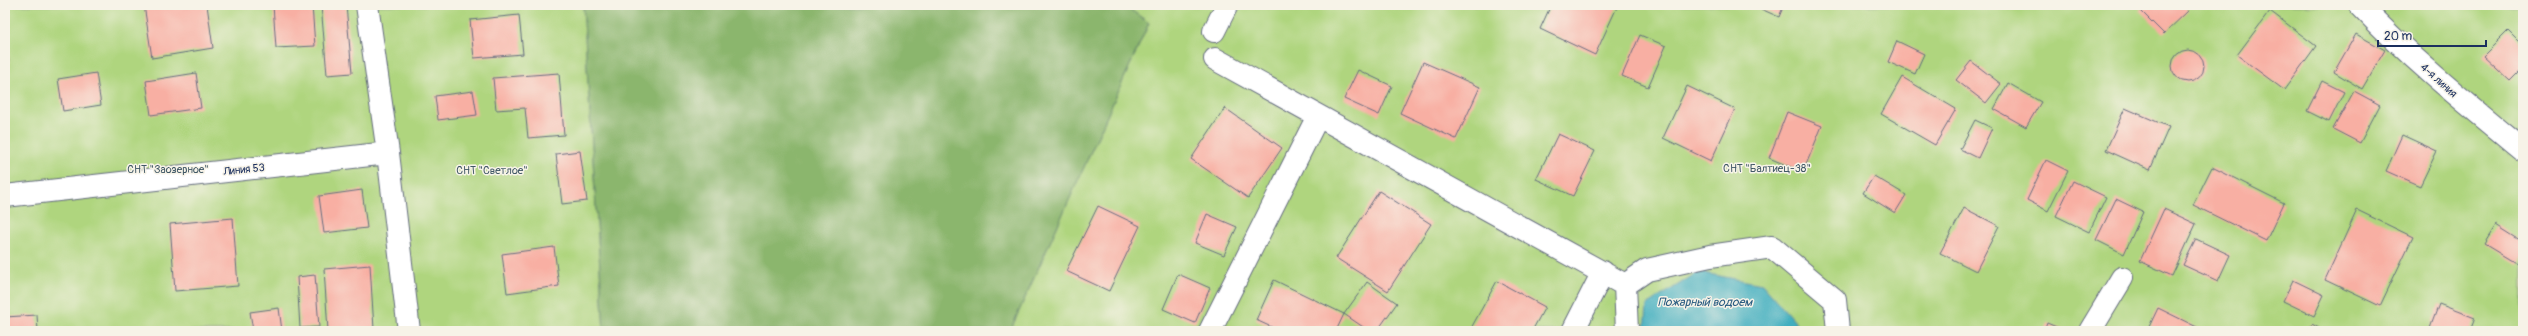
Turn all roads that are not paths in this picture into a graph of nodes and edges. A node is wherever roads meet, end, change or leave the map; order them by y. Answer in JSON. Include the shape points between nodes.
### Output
{"nodes":[{"id":1,"x":367,"y":5,"type":"edge"},
{"id":2,"x":1227,"y":5,"type":"edge"},
{"id":3,"x":2360,"y":5,"type":"edge"},
{"id":4,"x":1214,"y":31,"type":"dead end"},
{"id":5,"x":1215,"y":59,"type":"dead end"},
{"id":6,"x":1318,"y":116,"type":"junction"},
{"id":7,"x":2523,"y":150,"type":"edge"},
{"id":8,"x":388,"y":153,"type":"junction"},
{"id":9,"x":5,"y":196,"type":"edge"},
{"id":10,"x":1603,"y":272,"type":"junction"},
{"id":11,"x":2122,"y":278,"type":"dead end"},
{"id":12,"x":1625,"y":285,"type":"junction"},
{"id":13,"x":409,"y":331,"type":"edge"},
{"id":14,"x":1210,"y":331,"type":"edge"},
{"id":15,"x":1573,"y":331,"type":"edge"},
{"id":16,"x":1627,"y":331,"type":"edge"},
{"id":17,"x":1838,"y":331,"type":"edge"},
{"id":18,"x":2090,"y":331,"type":"edge"}],
"edges":[{"from":1,"to":8,"type":"street"},
{"from":2,"to":4,"type":"street"},
{"from":3,"to":7,"type":"street","name":"4-я линия","via":[[2382,29],[2439,80]]},
{"from":5,"to":6,"type":"street"},
{"from":6,"to":10,"type":"street"},
{"from":6,"to":14,"type":"street"},
{"from":8,"to":9,"type":"street","name":"Линия 53"},
{"from":8,"to":13,"type":"street"},
{"from":10,"to":12,"type":"street"},
{"from":10,"to":15,"type":"street"},
{"from":11,"to":18,"type":"street"},
{"from":12,"to":16,"type":"street"},
{"from":12,"to":17,"type":"street","via":[[1647,270],[1710,256],[1772,247],[1835,300]]}]}
